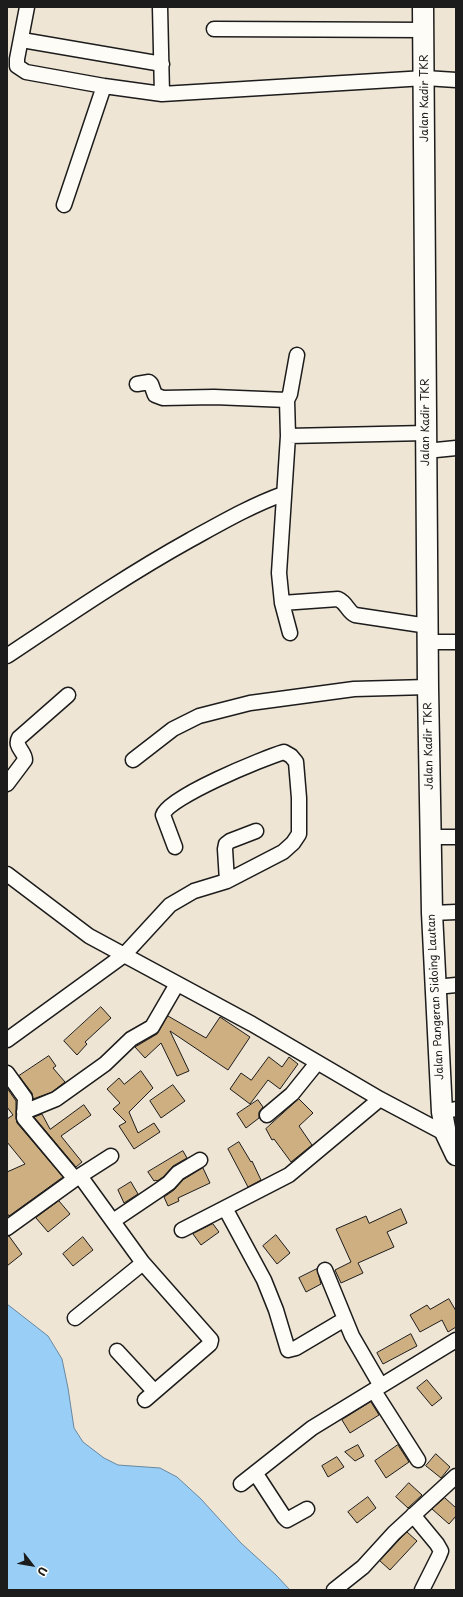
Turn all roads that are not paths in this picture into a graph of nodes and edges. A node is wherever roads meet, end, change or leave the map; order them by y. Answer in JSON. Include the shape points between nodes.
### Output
{"nodes":[{"id":1,"x":27,"y":7,"type":"edge"},
{"id":2,"x":160,"y":7,"type":"edge"},
{"id":3,"x":423,"y":7,"type":"edge"},
{"id":4,"x":214,"y":28,"type":"dead end"},
{"id":5,"x":424,"y":30,"type":"junction"},
{"id":6,"x":22,"y":40,"type":"junction"},
{"id":7,"x":162,"y":64,"type":"junction"},
{"id":8,"x":425,"y":78,"type":"junction"},
{"id":9,"x":456,"y":80,"type":"edge"},
{"id":10,"x":104,"y":86,"type":"junction"},
{"id":11,"x":162,"y":94,"type":"junction"},
{"id":12,"x":64,"y":205,"type":"dead end"},
{"id":13,"x":297,"y":354,"type":"dead end"},
{"id":14,"x":136,"y":384,"type":"dead end"},
{"id":15,"x":287,"y":400,"type":"junction"},
{"id":16,"x":288,"y":436,"type":"junction"},
{"id":17,"x":426,"y":442,"type":"junction"},
{"id":18,"x":456,"y":448,"type":"edge"},
{"id":19,"x":283,"y":494,"type":"junction"},
{"id":20,"x":282,"y":603,"type":"junction"},
{"id":21,"x":290,"y":633,"type":"dead end"},
{"id":22,"x":428,"y":634,"type":"junction"},
{"id":23,"x":456,"y":642,"type":"edge"},
{"id":24,"x":7,"y":656,"type":"edge"},
{"id":25,"x":428,"y":687,"type":"junction"},
{"id":26,"x":68,"y":695,"type":"dead end"},
{"id":27,"x":133,"y":760,"type":"dead end"},
{"id":28,"x":7,"y":784,"type":"edge"},
{"id":29,"x":256,"y":831,"type":"dead end"},
{"id":30,"x":431,"y":837,"type":"junction"},
{"id":31,"x":456,"y":837,"type":"edge"},
{"id":32,"x":175,"y":847,"type":"dead end"},
{"id":33,"x":7,"y":874,"type":"edge"},
{"id":34,"x":227,"y":881,"type":"junction"},
{"id":35,"x":456,"y":912,"type":"edge"},
{"id":36,"x":432,"y":913,"type":"junction"},
{"id":37,"x":124,"y":955,"type":"junction"},
{"id":38,"x":177,"y":984,"type":"junction"},
{"id":39,"x":456,"y":985,"type":"edge"},
{"id":40,"x":436,"y":987,"type":"junction"},
{"id":41,"x":7,"y":1040,"type":"edge"},
{"id":42,"x":317,"y":1063,"type":"junction"},
{"id":43,"x":7,"y":1073,"type":"edge"},
{"id":44,"x":380,"y":1099,"type":"junction"},
{"id":45,"x":449,"y":1110,"type":"edge"},
{"id":46,"x":24,"y":1112,"type":"junction"},
{"id":47,"x":267,"y":1115,"type":"dead end"},
{"id":48,"x":446,"y":1134,"type":"junction"},
{"id":49,"x":456,"y":1155,"type":"edge"},
{"id":50,"x":112,"y":1156,"type":"dead end"},
{"id":51,"x":200,"y":1160,"type":"dead end"},
{"id":52,"x":77,"y":1177,"type":"junction"},
{"id":53,"x":233,"y":1204,"type":"junction"},
{"id":54,"x":113,"y":1221,"type":"junction"},
{"id":55,"x":7,"y":1228,"type":"edge"},
{"id":56,"x":182,"y":1230,"type":"dead end"},
{"id":57,"x":143,"y":1263,"type":"junction"},
{"id":58,"x":325,"y":1270,"type":"dead end"},
{"id":59,"x":75,"y":1318,"type":"dead end"},
{"id":60,"x":345,"y":1319,"type":"junction"},
{"id":61,"x":456,"y":1340,"type":"edge"},
{"id":62,"x":117,"y":1351,"type":"dead end"},
{"id":63,"x":378,"y":1388,"type":"junction"},
{"id":64,"x":418,"y":1460,"type":"dead end"},
{"id":65,"x":256,"y":1474,"type":"junction"},
{"id":66,"x":456,"y":1476,"type":"edge"},
{"id":67,"x":241,"y":1484,"type":"dead end"},
{"id":68,"x":307,"y":1509,"type":"dead end"},
{"id":69,"x":413,"y":1515,"type":"junction"},
{"id":70,"x":334,"y":1590,"type":"edge"},
{"id":71,"x":422,"y":1590,"type":"edge"}],
"edges":[{"from":1,"to":6,"type":"street"},
{"from":2,"to":7,"type":"street"},
{"from":3,"to":5,"type":"street","name":"Jalan Kadir TKR"},
{"from":4,"to":5,"type":"street"},
{"from":5,"to":8,"type":"street","name":"Jalan Kadir TKR"},
{"from":6,"to":7,"type":"street"},
{"from":6,"to":10,"type":"street","via":[[17,66],[26,72]]},
{"from":7,"to":11,"type":"street"},
{"from":8,"to":9,"type":"street"},
{"from":8,"to":11,"type":"street"},
{"from":8,"to":17,"type":"street","name":"Jalan Kadir TKR"},
{"from":10,"to":11,"type":"street"},
{"from":10,"to":12,"type":"street"},
{"from":13,"to":15,"type":"street"},
{"from":14,"to":15,"type":"street","via":[[149,382],[155,395],[163,398]]},
{"from":15,"to":16,"type":"street"},
{"from":16,"to":17,"type":"street"},
{"from":16,"to":19,"type":"street"},
{"from":17,"to":18,"type":"street"},
{"from":17,"to":22,"type":"street","name":"Jalan Kadir TKR"},
{"from":19,"to":20,"type":"street","via":[[279,573]]},
{"from":19,"to":24,"type":"street","via":[[242,511],[178,546],[112,586]]},
{"from":20,"to":21,"type":"street"},
{"from":20,"to":22,"type":"street","via":[[338,599],[355,615]]},
{"from":22,"to":23,"type":"street"},
{"from":22,"to":25,"type":"street","name":"Jalan Kadir TKR"},
{"from":25,"to":27,"type":"street","via":[[354,689],[250,703],[199,716],[173,729]]},
{"from":25,"to":30,"type":"street","name":"Jalan Kadir TKR"},
{"from":26,"to":28,"type":"street","via":[[19,738],[17,745],[25,760]]},
{"from":29,"to":34,"type":"street","via":[[226,844]]},
{"from":30,"to":31,"type":"street"},
{"from":30,"to":36,"type":"street","name":"Jalan Pangeran Sidoing Lautan"},
{"from":32,"to":34,"type":"street","via":[[163,815],[168,808],[210,782],[284,752],[291,756],[296,762],[297,769],[298,834],[293,843],[282,852]]},
{"from":33,"to":37,"type":"street","via":[[89,936]]},
{"from":34,"to":37,"type":"street","via":[[194,891],[170,904]]},
{"from":35,"to":36,"type":"street"},
{"from":36,"to":40,"type":"street","name":"Jalan Pangeran Sidoing Lautan"},
{"from":37,"to":38,"type":"street"},
{"from":37,"to":41,"type":"street"},
{"from":38,"to":42,"type":"street","via":[[252,1024]]},
{"from":38,"to":46,"type":"street","via":[[152,1027],[131,1039],[105,1064],[56,1099]]},
{"from":39,"to":40,"type":"street"},
{"from":40,"to":45,"type":"street","name":"Jalan Pangeran Sidoing Lautan"},
{"from":42,"to":44,"type":"street"},
{"from":42,"to":47,"type":"street","via":[[292,1094]]},
{"from":43,"to":46,"type":"street","via":[[25,1098]]},
{"from":44,"to":48,"type":"street"},
{"from":44,"to":53,"type":"street","via":[[289,1176]]},
{"from":45,"to":48,"type":"street","name":"Jalan Pangeran Sidoing Lautan"},
{"from":46,"to":52,"type":"street","via":[[24,1118]]},
{"from":48,"to":49,"type":"street","name":"Jalan Pangeran Sidoing Lautan"},
{"from":50,"to":52,"type":"street"},
{"from":51,"to":54,"type":"street"},
{"from":52,"to":54,"type":"street"},
{"from":52,"to":55,"type":"street"},
{"from":53,"to":56,"type":"street"},
{"from":53,"to":60,"type":"street","via":[[292,1349]]},
{"from":54,"to":57,"type":"street"},
{"from":57,"to":59,"type":"street"},
{"from":57,"to":62,"type":"street","via":[[211,1341],[149,1396]]},
{"from":58,"to":60,"type":"street"},
{"from":60,"to":63,"type":"street"},
{"from":61,"to":63,"type":"street"},
{"from":63,"to":64,"type":"street"},
{"from":63,"to":65,"type":"street","via":[[312,1428]]},
{"from":65,"to":67,"type":"street"},
{"from":65,"to":68,"type":"street","via":[[287,1520]]},
{"from":66,"to":69,"type":"street"},
{"from":69,"to":70,"type":"street","via":[[362,1567]]},
{"from":69,"to":71,"type":"street","via":[[441,1551]]}]}
